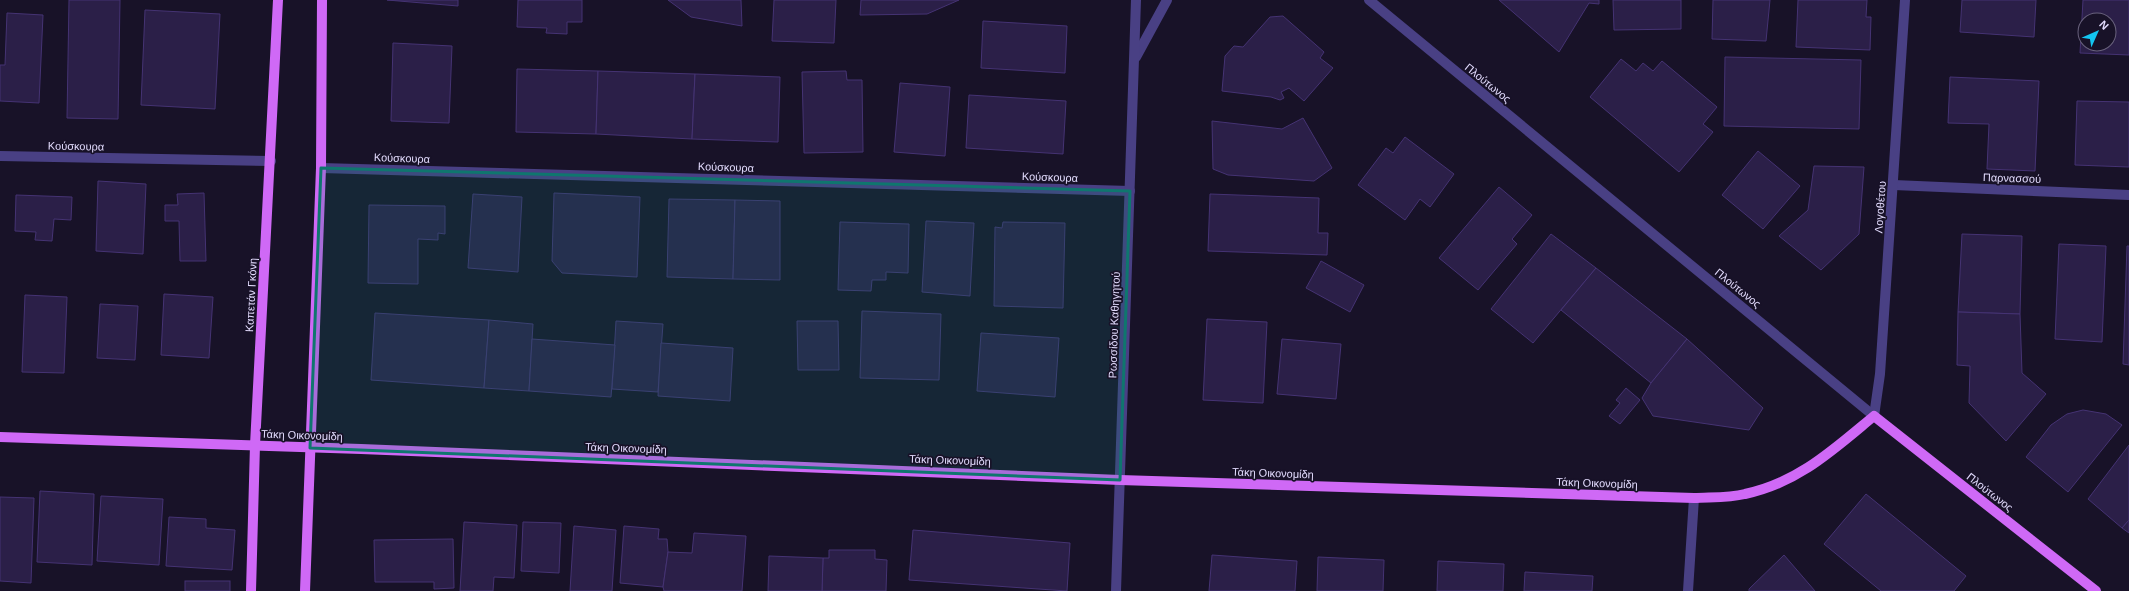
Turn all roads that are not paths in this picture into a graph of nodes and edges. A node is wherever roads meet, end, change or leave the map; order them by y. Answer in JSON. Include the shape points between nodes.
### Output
{"nodes":[{"id":1,"x":278,"y":0,"type":"edge"},
{"id":2,"x":322,"y":0,"type":"edge"},
{"id":3,"x":1136,"y":0,"type":"edge"},
{"id":4,"x":1167,"y":0,"type":"edge"},
{"id":5,"x":1369,"y":0,"type":"edge"},
{"id":6,"x":1905,"y":0,"type":"edge"},
{"id":7,"x":1135,"y":59,"type":"junction"},
{"id":8,"x":0,"y":156,"type":"edge"},
{"id":9,"x":271,"y":161,"type":"junction"},
{"id":10,"x":321,"y":168,"type":"junction"},
{"id":11,"x":1894,"y":185,"type":"junction"},
{"id":12,"x":1130,"y":191,"type":"junction"},
{"id":13,"x":2129,"y":194,"type":"edge"},
{"id":14,"x":1874,"y":416,"type":"junction"},
{"id":15,"x":0,"y":437,"type":"edge"},
{"id":16,"x":255,"y":445,"type":"junction"},
{"id":17,"x":310,"y":448,"type":"junction"},
{"id":18,"x":1120,"y":480,"type":"junction"},
{"id":19,"x":1694,"y":498,"type":"junction"},
{"id":20,"x":252,"y":591,"type":"edge"},
{"id":21,"x":305,"y":591,"type":"edge"},
{"id":22,"x":1116,"y":591,"type":"edge"},
{"id":23,"x":1688,"y":591,"type":"edge"},
{"id":24,"x":2096,"y":591,"type":"edge"}],
"edges":[{"from":1,"to":9,"type":"main road","name":"Καπετάν Γκόνη"},
{"from":2,"to":10,"type":"main road"},
{"from":3,"to":7,"type":"street","name":"Ρωσσίδου Καθηγητού"},
{"from":4,"to":7,"type":"street"},
{"from":5,"to":14,"type":"street","name":"Πλούτωνος"},
{"from":6,"to":11,"type":"street","name":"Λογοθέτου"},
{"from":7,"to":12,"type":"street","name":"Ρωσσίδου Καθηγητού"},
{"from":8,"to":9,"type":"street","name":"Κούσκουρα"},
{"from":9,"to":16,"type":"main road","name":"Καπετάν Γκόνη"},
{"from":10,"to":12,"type":"street","name":"Κούσκουρα"},
{"from":10,"to":17,"type":"main road"},
{"from":11,"to":13,"type":"street","name":"Παρνασσού"},
{"from":11,"to":14,"type":"street","name":"Λογοθέτου","via":[[1880,374]]},
{"from":12,"to":18,"type":"street","name":"Ρωσσίδου Καθηγητού"},
{"from":14,"to":19,"type":"main road","name":"Τάκη Οικονομίδη","via":[[1817,463],[1780,484],[1745,494]]},
{"from":14,"to":24,"type":"main road","name":"Πλούτωνος"},
{"from":15,"to":16,"type":"main road","name":"Τάκη Οικονομίδη"},
{"from":16,"to":17,"type":"main road","name":"Τάκη Οικονομίδη"},
{"from":16,"to":20,"type":"main road","name":"Καπετάν Γκόνη"},
{"from":17,"to":18,"type":"main road","name":"Τάκη Οικονομίδη"},
{"from":17,"to":21,"type":"main road"},
{"from":18,"to":19,"type":"main road","name":"Τάκη Οικονομίδη"},
{"from":18,"to":22,"type":"street","name":"Ρωσσίδου Καθηγητού"},
{"from":19,"to":23,"type":"street"}]}
